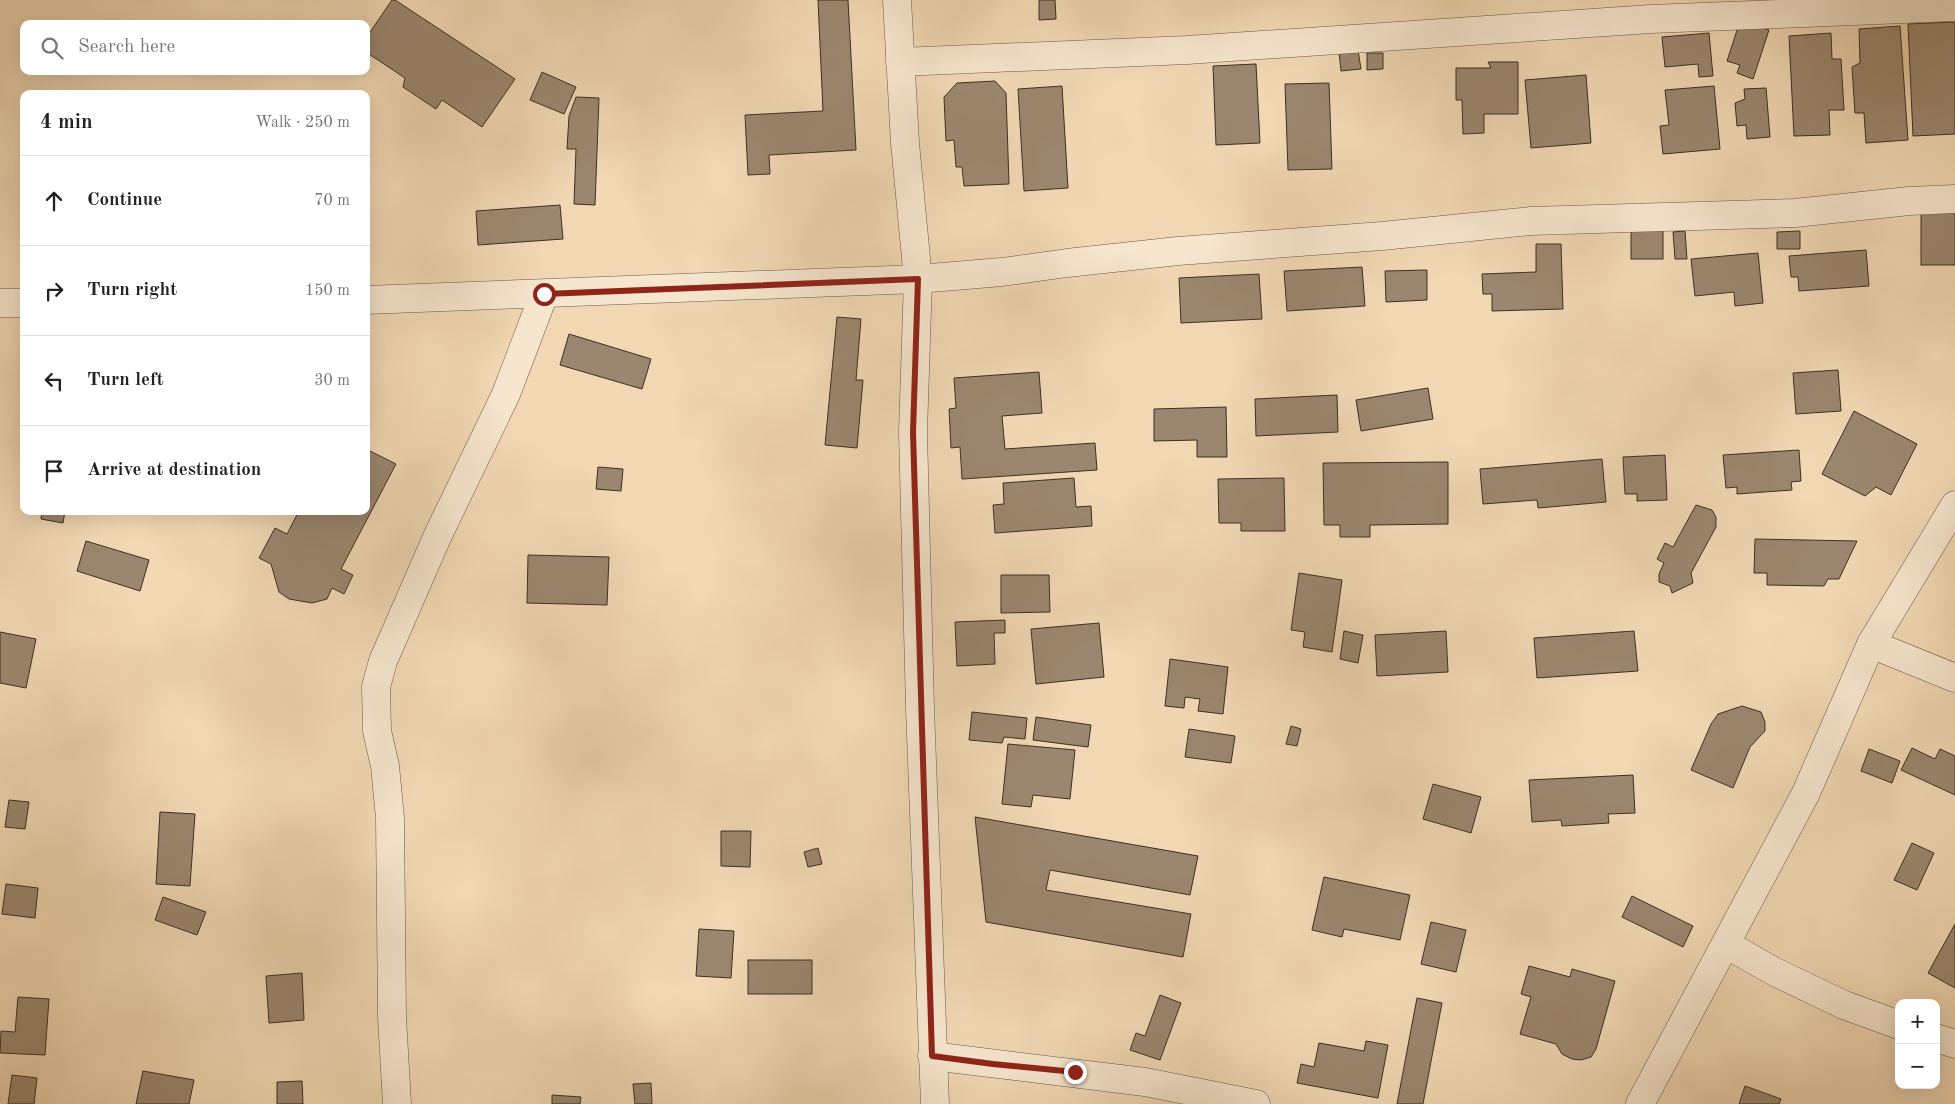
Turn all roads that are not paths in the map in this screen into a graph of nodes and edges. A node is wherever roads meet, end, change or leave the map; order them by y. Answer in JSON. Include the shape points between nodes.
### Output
{"nodes":[{"id":1,"x":897,"y":0,"type":"edge"},
{"id":2,"x":1955,"y":7,"type":"edge"},
{"id":3,"x":1650,"y":10,"type":"edge"},
{"id":4,"x":900,"y":62,"type":"junction"},
{"id":5,"x":1955,"y":199,"type":"edge"},
{"id":6,"x":918,"y":279,"type":"junction"},
{"id":7,"x":544,"y":294,"type":"junction"},
{"id":8,"x":370,"y":300,"type":"edge"},
{"id":9,"x":0,"y":303,"type":"edge"},
{"id":10,"x":20,"y":303,"type":"edge"},
{"id":11,"x":1955,"y":505,"type":"edge"},
{"id":12,"x":1871,"y":644,"type":"junction"},
{"id":13,"x":1955,"y":678,"type":"edge"},
{"id":14,"x":1726,"y":944,"type":"junction"},
{"id":15,"x":1895,"y":1024,"type":"edge"},
{"id":16,"x":1940,"y":1039,"type":"edge"},
{"id":17,"x":1955,"y":1044,"type":"edge"},
{"id":18,"x":932,"y":1056,"type":"junction"},
{"id":19,"x":397,"y":1104,"type":"edge"},
{"id":20,"x":935,"y":1104,"type":"edge"},
{"id":21,"x":1256,"y":1104,"type":"edge"},
{"id":22,"x":1640,"y":1104,"type":"edge"}],
"edges":[{"from":1,"to":4,"type":"street"},
{"from":2,"to":3,"type":"street"},
{"from":3,"to":4,"type":"street","via":[[1188,50]]},
{"from":4,"to":6,"type":"street"},
{"from":5,"to":6,"type":"street","via":[[1795,213],[1531,221],[1178,251]]},
{"from":6,"to":7,"type":"street"},
{"from":6,"to":18,"type":"street","via":[[913,432]]},
{"from":7,"to":8,"type":"street"},
{"from":7,"to":19,"type":"street","via":[[506,394],[438,535],[383,662],[376,688],[377,730],[385,766],[390,818],[391,1008]]},
{"from":9,"to":10,"type":"street"},
{"from":11,"to":12,"type":"street"},
{"from":12,"to":13,"type":"street"},
{"from":12,"to":14,"type":"street","via":[[1806,793]]},
{"from":14,"to":15,"type":"street","via":[[1844,1005]]},
{"from":14,"to":22,"type":"street"},
{"from":16,"to":17,"type":"street"},
{"from":18,"to":20,"type":"street"},
{"from":18,"to":21,"type":"street","via":[[1145,1082]]}]}
